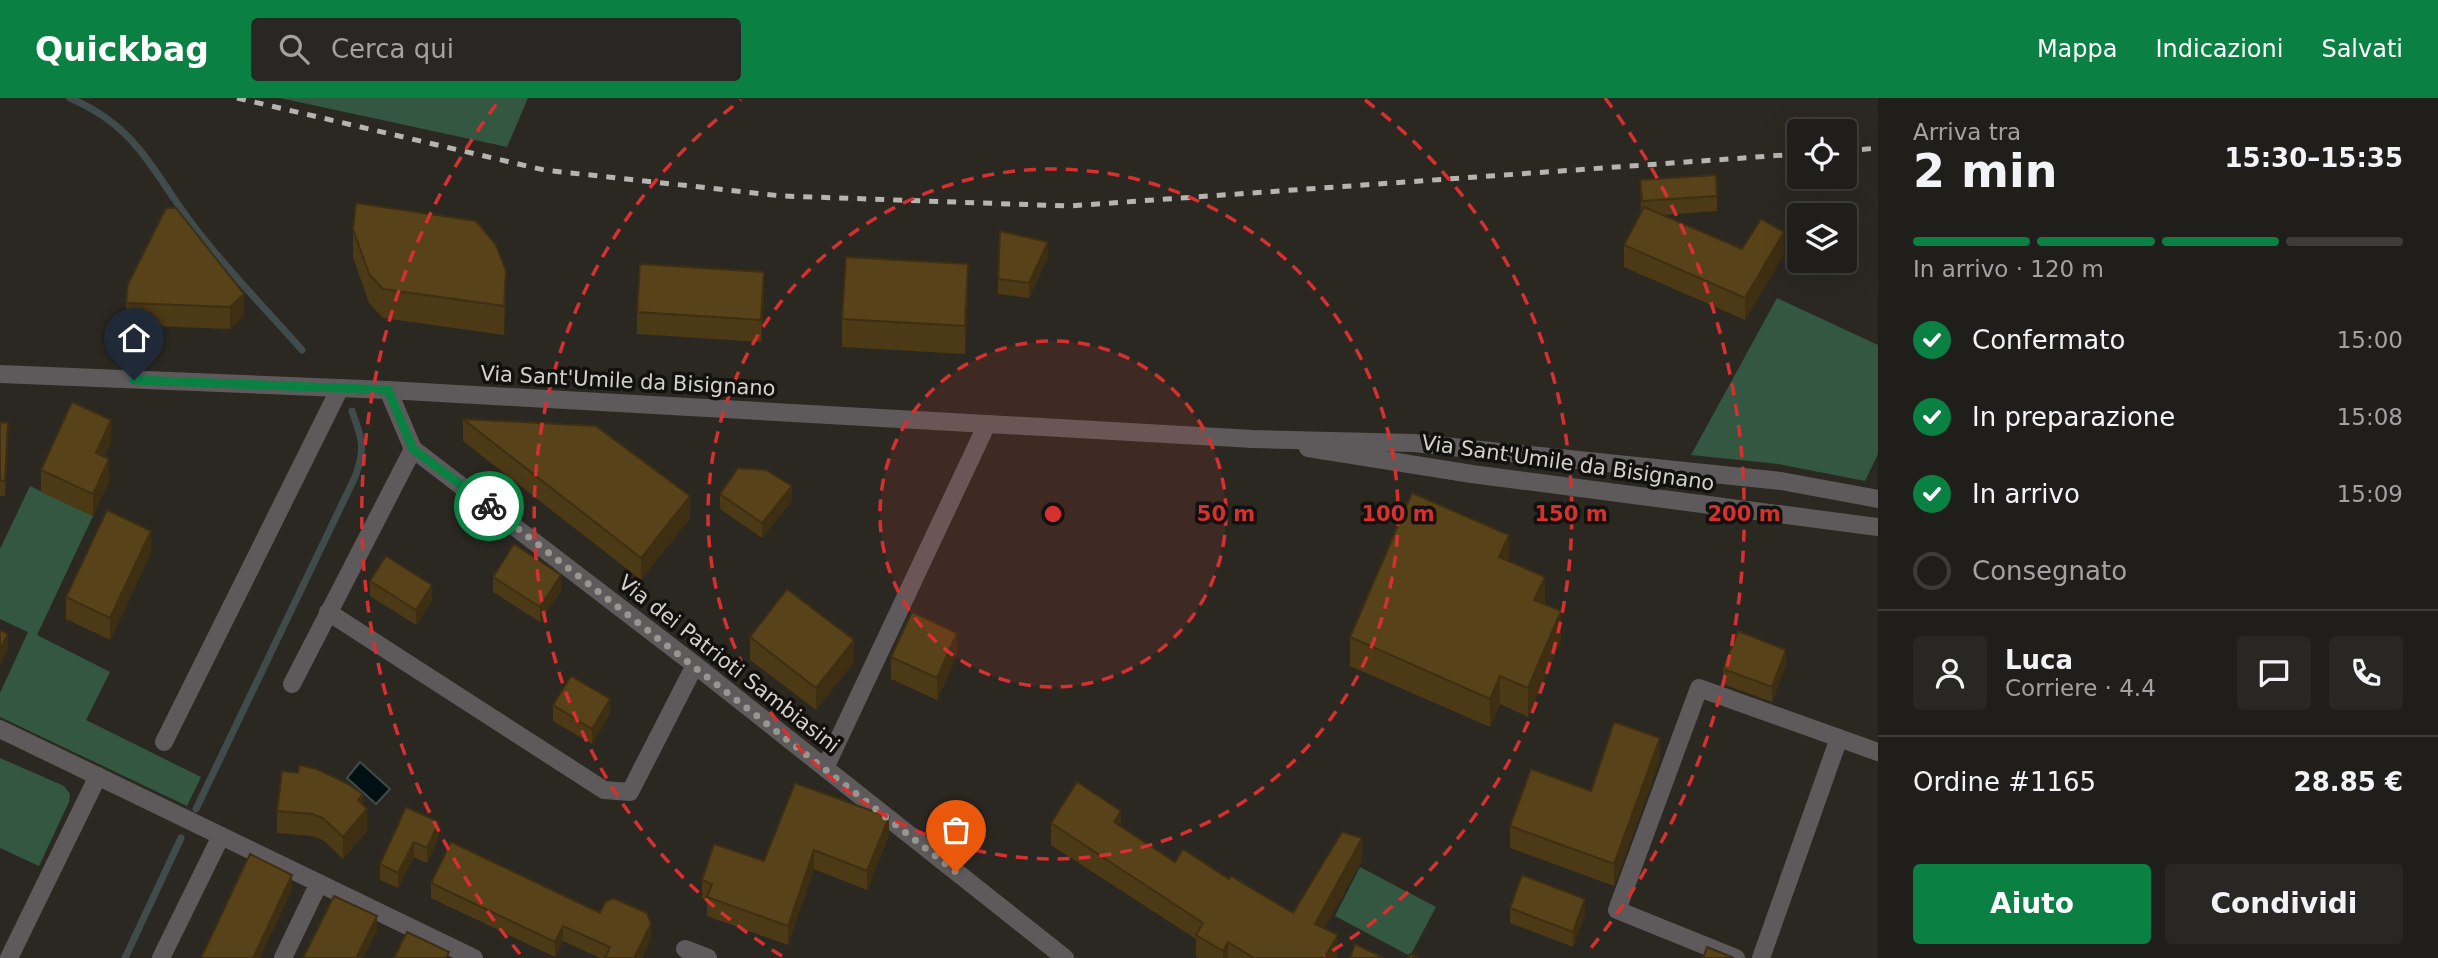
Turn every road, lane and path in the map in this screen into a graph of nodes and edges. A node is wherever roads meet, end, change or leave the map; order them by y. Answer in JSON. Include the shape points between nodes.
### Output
{"nodes":[{"id":1,"x":0,"y":374,"type":"edge"},
{"id":2,"x":340,"y":388,"type":"junction"},
{"id":3,"x":388,"y":390,"type":"junction"},
{"id":4,"x":987,"y":424,"type":"junction"},
{"id":5,"x":1253,"y":439,"type":"junction"},
{"id":6,"x":413,"y":449,"type":"junction"},
{"id":7,"x":1878,"y":499,"type":"edge"},
{"id":8,"x":1878,"y":527,"type":"edge"},
{"id":9,"x":328,"y":612,"type":"junction"},
{"id":10,"x":695,"y":665,"type":"junction"},
{"id":11,"x":292,"y":684,"type":"dead end"},
{"id":12,"x":0,"y":729,"type":"edge"},
{"id":13,"x":1839,"y":738,"type":"junction"},
{"id":14,"x":164,"y":742,"type":"dead end"},
{"id":15,"x":1878,"y":752,"type":"edge"},
{"id":16,"x":825,"y":768,"type":"junction"},
{"id":17,"x":98,"y":776,"type":"junction"},
{"id":18,"x":221,"y":836,"type":"junction"},
{"id":19,"x":318,"y":883,"type":"junction"},
{"id":20,"x":685,"y":949,"type":"dead end"},
{"id":21,"x":9,"y":958,"type":"edge"},
{"id":22,"x":161,"y":958,"type":"edge"},
{"id":23,"x":283,"y":958,"type":"edge"},
{"id":24,"x":473,"y":958,"type":"edge"},
{"id":25,"x":708,"y":958,"type":"edge"},
{"id":26,"x":1065,"y":958,"type":"edge"},
{"id":27,"x":1736,"y":958,"type":"edge"},
{"id":28,"x":1761,"y":958,"type":"edge"}],
"edges":[{"from":1,"to":2,"type":"street","name":"Via Sant'Umile da Bisignano"},
{"from":2,"to":3,"type":"street","name":"Via Sant'Umile da Bisignano"},
{"from":2,"to":14,"type":"street"},
{"from":3,"to":4,"type":"street","name":"Via Sant'Umile da Bisignano"},
{"from":3,"to":6,"type":"street","name":"Via dei Patrioti Sambiasini"},
{"from":4,"to":5,"type":"street","name":"Via Sant'Umile da Bisignano"},
{"from":4,"to":16,"type":"street"},
{"from":5,"to":7,"type":"street","name":"Via Sant'Umile da Bisignano","via":[[1428,444],[1782,481]]},
{"from":5,"to":8,"type":"street","name":"Via Sant'Umile da Bisignano","via":[[1472,474]]},
{"from":6,"to":9,"type":"street"},
{"from":6,"to":10,"type":"street","name":"Via dei Patrioti Sambiasini"},
{"from":9,"to":10,"type":"street","via":[[604,790],[630,792]]},
{"from":9,"to":11,"type":"street"},
{"from":10,"to":16,"type":"street","name":"Via dei Patrioti Sambiasini"},
{"from":12,"to":17,"type":"street"},
{"from":13,"to":15,"type":"street"},
{"from":13,"to":27,"type":"street","via":[[1699,688],[1617,910]]},
{"from":13,"to":28,"type":"street"},
{"from":16,"to":26,"type":"street","name":"Via dei Patrioti Sambiasini"},
{"from":17,"to":18,"type":"street"},
{"from":17,"to":21,"type":"street"},
{"from":18,"to":19,"type":"street"},
{"from":18,"to":22,"type":"street"},
{"from":19,"to":23,"type":"street"},
{"from":19,"to":24,"type":"street"},
{"from":20,"to":25,"type":"street"}]}
